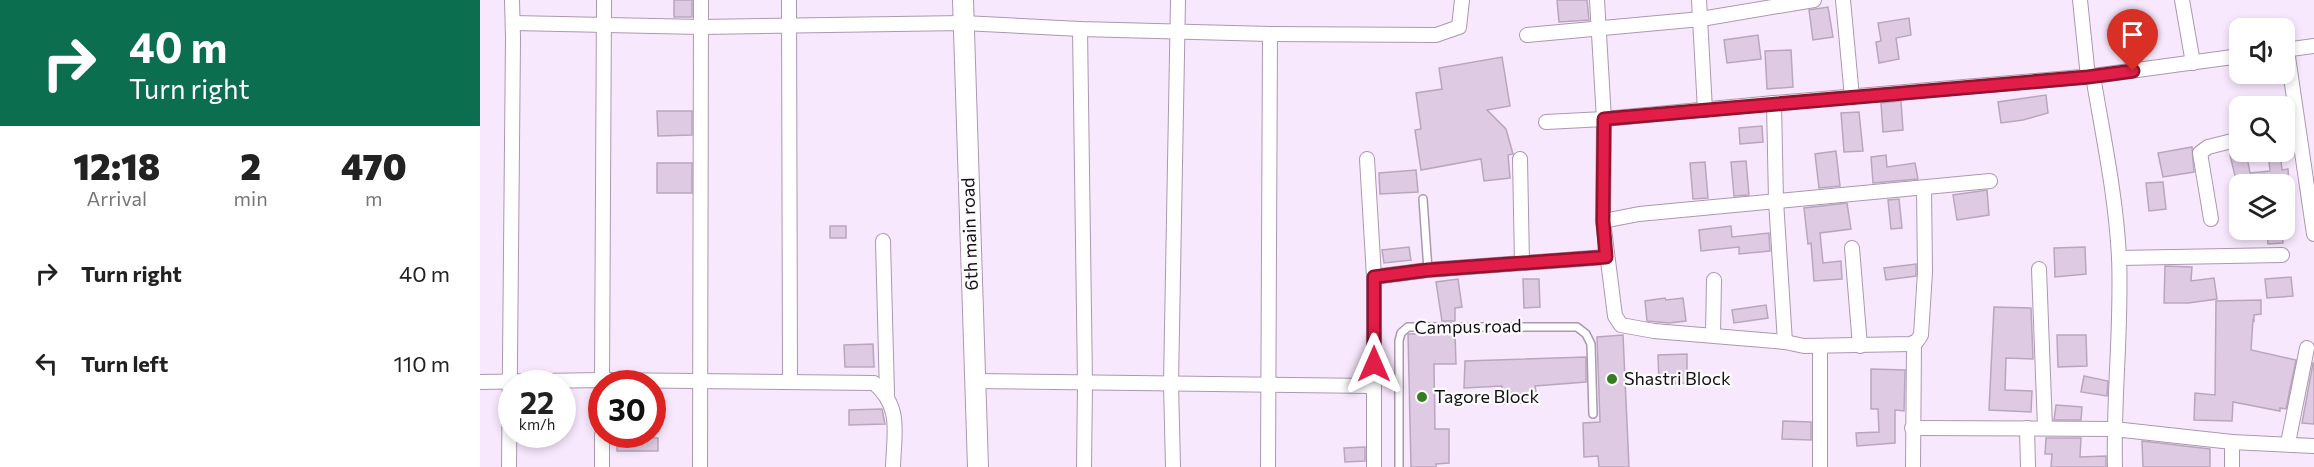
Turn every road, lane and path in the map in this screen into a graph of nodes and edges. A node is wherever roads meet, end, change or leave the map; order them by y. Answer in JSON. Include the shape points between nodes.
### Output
{"nodes":[{"id":1,"x":512,"y":0,"type":"edge"},
{"id":2,"x":604,"y":0,"type":"edge"},
{"id":3,"x":701,"y":0,"type":"edge"},
{"id":4,"x":789,"y":0,"type":"edge"},
{"id":5,"x":963,"y":0,"type":"edge"},
{"id":6,"x":1178,"y":0,"type":"edge"},
{"id":7,"x":1462,"y":0,"type":"edge"},
{"id":8,"x":1597,"y":0,"type":"edge"},
{"id":9,"x":1699,"y":0,"type":"edge"},
{"id":10,"x":1814,"y":0,"type":"edge"},
{"id":11,"x":1843,"y":0,"type":"edge"},
{"id":12,"x":2080,"y":0,"type":"edge"},
{"id":13,"x":2182,"y":0,"type":"edge"},
{"id":14,"x":1701,"y":19,"type":"junction"},
{"id":15,"x":513,"y":22,"type":"junction"},
{"id":16,"x":963,"y":23,"type":"junction"},
{"id":17,"x":604,"y":25,"type":"junction"},
{"id":18,"x":789,"y":26,"type":"junction"},
{"id":19,"x":701,"y":27,"type":"junction"},
{"id":20,"x":1597,"y":27,"type":"junction"},
{"id":21,"x":1080,"y":29,"type":"junction"},
{"id":22,"x":1179,"y":31,"type":"junction"},
{"id":23,"x":1270,"y":34,"type":"junction"},
{"id":24,"x":1527,"y":35,"type":"dead end"},
{"id":25,"x":2314,"y":46,"type":"edge"},
{"id":26,"x":2295,"y":49,"type":"edge"},
{"id":27,"x":2229,"y":58,"type":"edge"},
{"id":28,"x":2193,"y":63,"type":"junction"},
{"id":29,"x":2091,"y":76,"type":"junction"},
{"id":30,"x":2292,"y":84,"type":"edge"},
{"id":31,"x":1852,"y":97,"type":"junction"},
{"id":32,"x":1774,"y":103,"type":"junction"},
{"id":33,"x":1705,"y":110,"type":"junction"},
{"id":34,"x":1604,"y":119,"type":"junction"},
{"id":35,"x":1546,"y":122,"type":"dead end"},
{"id":36,"x":2299,"y":125,"type":"junction"},
{"id":37,"x":2295,"y":126,"type":"edge"},
{"id":38,"x":2229,"y":142,"type":"edge"},
{"id":39,"x":1367,"y":159,"type":"dead end"},
{"id":40,"x":1520,"y":159,"type":"dead end"},
{"id":41,"x":2309,"y":161,"type":"edge"},
{"id":42,"x":1989,"y":181,"type":"dead end"},
{"id":43,"x":1924,"y":188,"type":"junction"},
{"id":44,"x":1423,"y":199,"type":"dead end"},
{"id":45,"x":1776,"y":201,"type":"junction"},
{"id":46,"x":2211,"y":219,"type":"dead end"},
{"id":47,"x":1603,"y":221,"type":"junction"},
{"id":48,"x":2314,"y":234,"type":"edge"},
{"id":49,"x":883,"y":241,"type":"dead end"},
{"id":50,"x":1852,"y":248,"type":"dead end"},
{"id":51,"x":2282,"y":255,"type":"dead end"},
{"id":52,"x":1606,"y":257,"type":"junction"},
{"id":53,"x":2119,"y":258,"type":"junction"},
{"id":54,"x":1522,"y":263,"type":"junction"},
{"id":55,"x":2039,"y":269,"type":"dead end"},
{"id":56,"x":1428,"y":270,"type":"junction"},
{"id":57,"x":1374,"y":277,"type":"junction"},
{"id":58,"x":1714,"y":280,"type":"dead end"},
{"id":59,"x":1713,"y":335,"type":"junction"},
{"id":60,"x":1785,"y":342,"type":"junction"},
{"id":61,"x":1914,"y":343,"type":"junction"},
{"id":62,"x":1820,"y":346,"type":"junction"},
{"id":63,"x":1860,"y":346,"type":"junction"},
{"id":64,"x":2307,"y":348,"type":"dead end"},
{"id":65,"x":510,"y":370,"type":"edge"},
{"id":66,"x":602,"y":370,"type":"edge"},
{"id":67,"x":666,"y":381,"type":"edge"},
{"id":68,"x":700,"y":381,"type":"junction"},
{"id":69,"x":975,"y":381,"type":"junction"},
{"id":70,"x":480,"y":382,"type":"edge"},
{"id":71,"x":498,"y":382,"type":"edge"},
{"id":72,"x":790,"y":382,"type":"junction"},
{"id":73,"x":1085,"y":382,"type":"junction"},
{"id":74,"x":1172,"y":383,"type":"junction"},
{"id":75,"x":1270,"y":384,"type":"junction"},
{"id":76,"x":1374,"y":386,"type":"junction"},
{"id":77,"x":887,"y":394,"type":"junction"},
{"id":78,"x":1593,"y":414,"type":"dead end"},
{"id":79,"x":1912,"y":428,"type":"junction"},
{"id":80,"x":2027,"y":428,"type":"junction"},
{"id":81,"x":2045,"y":428,"type":"junction"},
{"id":82,"x":2114,"y":429,"type":"junction"},
{"id":83,"x":2232,"y":442,"type":"junction"},
{"id":84,"x":2288,"y":443,"type":"junction"},
{"id":85,"x":2314,"y":446,"type":"edge"},
{"id":86,"x":509,"y":448,"type":"edge"},
{"id":87,"x":602,"y":448,"type":"edge"},
{"id":88,"x":509,"y":467,"type":"edge"},
{"id":89,"x":602,"y":467,"type":"edge"},
{"id":90,"x":700,"y":467,"type":"edge"},
{"id":91,"x":893,"y":467,"type":"edge"},
{"id":92,"x":978,"y":467,"type":"edge"},
{"id":93,"x":1084,"y":467,"type":"edge"},
{"id":94,"x":1173,"y":467,"type":"edge"},
{"id":95,"x":1268,"y":467,"type":"edge"},
{"id":96,"x":1374,"y":467,"type":"edge"},
{"id":97,"x":1400,"y":467,"type":"edge"},
{"id":98,"x":1820,"y":467,"type":"edge"},
{"id":99,"x":1913,"y":467,"type":"edge"},
{"id":100,"x":2028,"y":467,"type":"edge"},
{"id":101,"x":2115,"y":467,"type":"edge"},
{"id":102,"x":2232,"y":467,"type":"edge"}],
"edges":[{"from":1,"to":15,"type":"street"},
{"from":2,"to":17,"type":"street"},
{"from":3,"to":19,"type":"street"},
{"from":4,"to":18,"type":"street"},
{"from":5,"to":16,"type":"street","name":"6th main road"},
{"from":6,"to":22,"type":"street"},
{"from":7,"to":23,"type":"street","via":[[1459,27],[1436,35]]},
{"from":8,"to":20,"type":"street"},
{"from":9,"to":14,"type":"street"},
{"from":10,"to":14,"type":"street"},
{"from":11,"to":31,"type":"street"},
{"from":12,"to":29,"type":"street"},
{"from":13,"to":28,"type":"street"},
{"from":14,"to":20,"type":"street"},
{"from":14,"to":33,"type":"street"},
{"from":15,"to":17,"type":"street"},
{"from":15,"to":65,"type":"street"},
{"from":16,"to":18,"type":"street"},
{"from":16,"to":21,"type":"street"},
{"from":16,"to":69,"type":"street","name":"6th main road"},
{"from":17,"to":19,"type":"street"},
{"from":17,"to":66,"type":"street"},
{"from":18,"to":19,"type":"street"},
{"from":18,"to":72,"type":"street"},
{"from":19,"to":68,"type":"street"},
{"from":20,"to":24,"type":"street"},
{"from":20,"to":34,"type":"street"},
{"from":21,"to":22,"type":"street"},
{"from":21,"to":73,"type":"street"},
{"from":22,"to":23,"type":"street"},
{"from":22,"to":74,"type":"street"},
{"from":23,"to":75,"type":"street"},
{"from":25,"to":26,"type":"street"},
{"from":27,"to":28,"type":"street"},
{"from":28,"to":29,"type":"street"},
{"from":29,"to":31,"type":"street"},
{"from":29,"to":53,"type":"street"},
{"from":30,"to":36,"type":"street"},
{"from":31,"to":32,"type":"street"},
{"from":32,"to":33,"type":"street"},
{"from":32,"to":45,"type":"street"},
{"from":33,"to":34,"type":"street"},
{"from":34,"to":35,"type":"street"},
{"from":34,"to":47,"type":"street"},
{"from":36,"to":37,"type":"street"},
{"from":36,"to":41,"type":"street"},
{"from":38,"to":46,"type":"street","via":[[2200,153]]},
{"from":39,"to":57,"type":"street"},
{"from":40,"to":54,"type":"street"},
{"from":41,"to":48,"type":"street"},
{"from":42,"to":43,"type":"street"},
{"from":43,"to":45,"type":"street"},
{"from":43,"to":61,"type":"street","via":[[1921,335]]},
{"from":44,"to":56,"type":"lane"},
{"from":45,"to":47,"type":"street"},
{"from":45,"to":60,"type":"street"},
{"from":47,"to":52,"type":"street"},
{"from":49,"to":77,"type":"street"},
{"from":50,"to":63,"type":"street"},
{"from":51,"to":53,"type":"street"},
{"from":52,"to":54,"type":"street"},
{"from":52,"to":59,"type":"street","via":[[1615,316],[1621,325]]},
{"from":53,"to":82,"type":"street"},
{"from":54,"to":56,"type":"street"},
{"from":55,"to":81,"type":"street"},
{"from":56,"to":57,"type":"street"},
{"from":57,"to":76,"type":"street"},
{"from":58,"to":59,"type":"street"},
{"from":59,"to":60,"type":"street"},
{"from":60,"to":62,"type":"street"},
{"from":61,"to":63,"type":"street"},
{"from":61,"to":79,"type":"street"},
{"from":62,"to":63,"type":"street"},
{"from":62,"to":98,"type":"street"},
{"from":64,"to":84,"type":"street"},
{"from":67,"to":68,"type":"street"},
{"from":68,"to":72,"type":"street"},
{"from":68,"to":90,"type":"street"},
{"from":69,"to":73,"type":"street"},
{"from":69,"to":92,"type":"street","name":"6th main road"},
{"from":70,"to":71,"type":"street"},
{"from":72,"to":77,"type":"street","via":[[874,383]]},
{"from":73,"to":74,"type":"street"},
{"from":73,"to":93,"type":"street"},
{"from":74,"to":75,"type":"street"},
{"from":74,"to":94,"type":"street"},
{"from":75,"to":76,"type":"street"},
{"from":75,"to":95,"type":"street"},
{"from":76,"to":96,"type":"street"},
{"from":77,"to":91,"type":"street","via":[[894,410]]},
{"from":78,"to":97,"type":"lane","name":"Campus road","via":[[1591,344],[1577,327],[1408,327],[1399,341]]},
{"from":79,"to":80,"type":"street"},
{"from":79,"to":99,"type":"street"},
{"from":80,"to":81,"type":"street"},
{"from":80,"to":100,"type":"street"},
{"from":81,"to":82,"type":"street"},
{"from":82,"to":83,"type":"street"},
{"from":82,"to":101,"type":"street"},
{"from":83,"to":84,"type":"street"},
{"from":83,"to":102,"type":"street"},
{"from":84,"to":85,"type":"street"},
{"from":86,"to":88,"type":"street"},
{"from":87,"to":89,"type":"street"}]}
